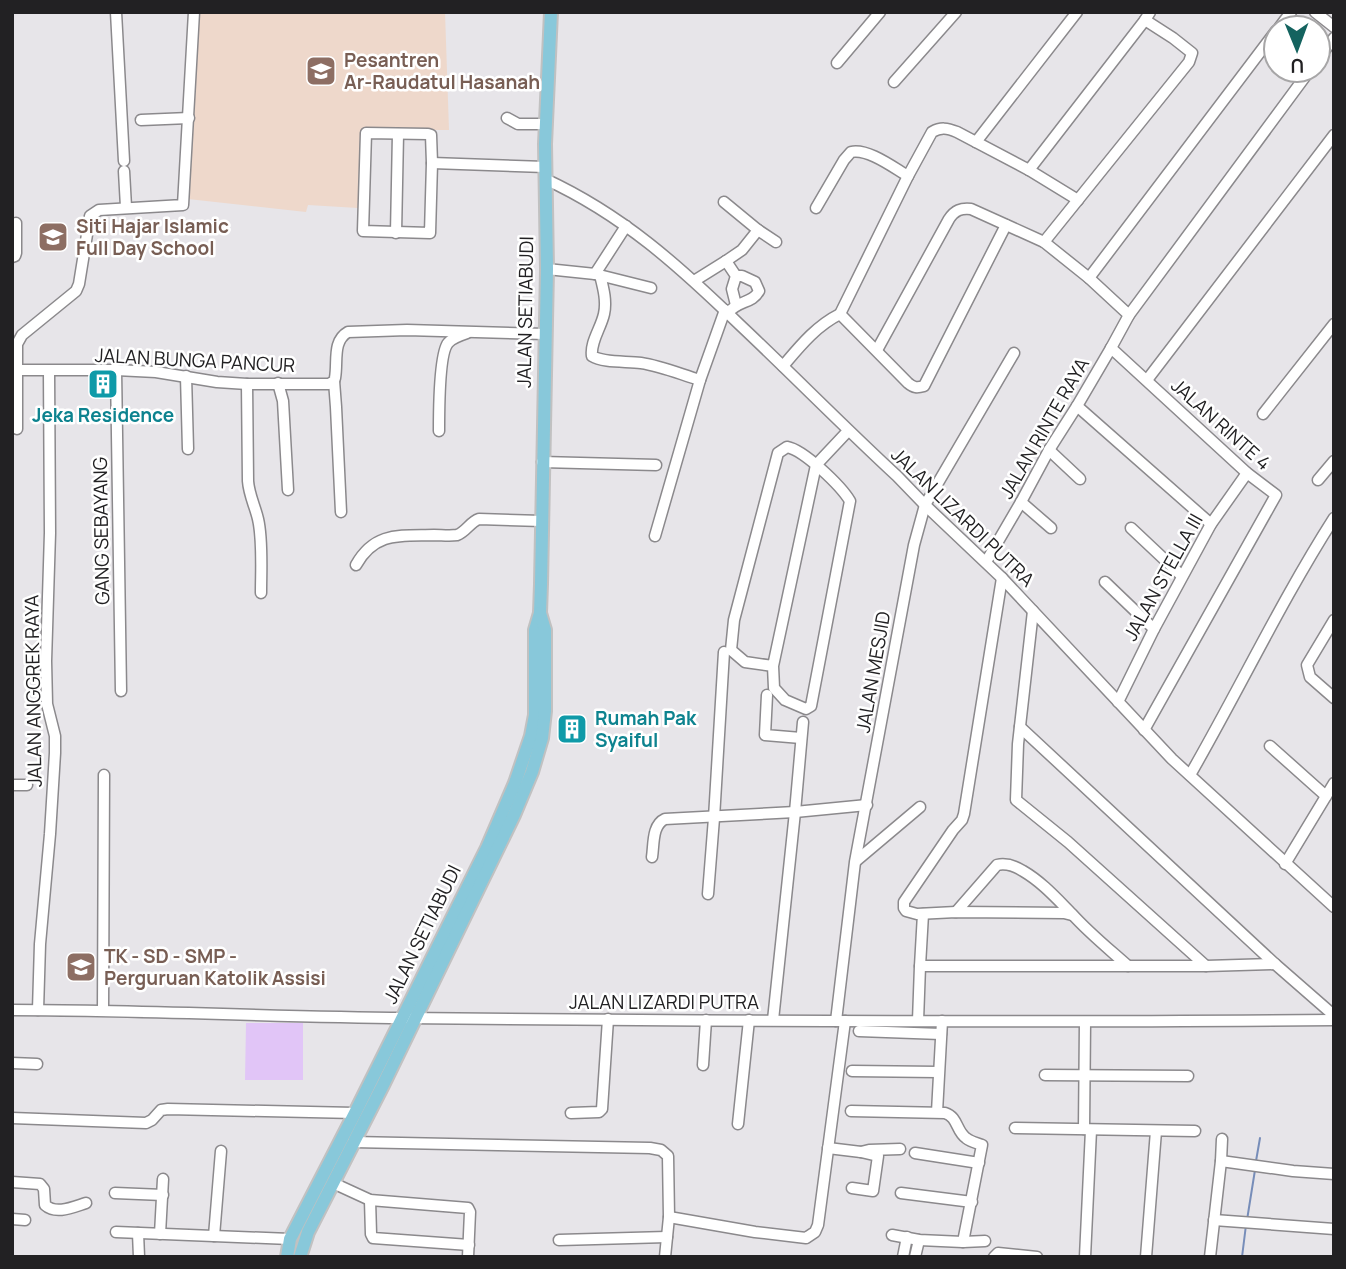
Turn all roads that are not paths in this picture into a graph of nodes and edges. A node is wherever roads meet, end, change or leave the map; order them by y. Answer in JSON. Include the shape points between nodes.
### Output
{"nodes":[{"id":1,"x":116,"y":12,"type":"edge"},
{"id":2,"x":194,"y":12,"type":"edge"},
{"id":3,"x":551,"y":12,"type":"edge"},
{"id":4,"x":880,"y":12,"type":"edge"},
{"id":5,"x":956,"y":12,"type":"edge"},
{"id":6,"x":1077,"y":12,"type":"edge"},
{"id":7,"x":1315,"y":12,"type":"edge"},
{"id":8,"x":1148,"y":16,"type":"edge"},
{"id":9,"x":1334,"y":27,"type":"edge"},
{"id":10,"x":1262,"y":50,"type":"edge"},
{"id":11,"x":837,"y":63,"type":"dead end"},
{"id":12,"x":894,"y":82,"type":"dead end"},
{"id":13,"x":1300,"y":84,"type":"edge"},
{"id":14,"x":189,"y":118,"type":"junction"},
{"id":15,"x":507,"y":118,"type":"dead end"},
{"id":16,"x":141,"y":120,"type":"dead end"},
{"id":17,"x":546,"y":124,"type":"junction"},
{"id":18,"x":398,"y":134,"type":"junction"},
{"id":19,"x":1334,"y":135,"type":"edge"},
{"id":20,"x":976,"y":142,"type":"junction"},
{"id":21,"x":432,"y":163,"type":"junction"},
{"id":22,"x":1029,"y":170,"type":"junction"},
{"id":23,"x":545,"y":173,"type":"junction"},
{"id":24,"x":908,"y":176,"type":"junction"},
{"id":25,"x":1078,"y":200,"type":"junction"},
{"id":26,"x":724,"y":202,"type":"dead end"},
{"id":27,"x":126,"y":207,"type":"junction"},
{"id":28,"x":816,"y":208,"type":"dead end"},
{"id":29,"x":16,"y":223,"type":"dead end"},
{"id":30,"x":1006,"y":225,"type":"junction"},
{"id":31,"x":626,"y":226,"type":"junction"},
{"id":32,"x":758,"y":230,"type":"junction"},
{"id":33,"x":396,"y":233,"type":"junction"},
{"id":34,"x":776,"y":242,"type":"dead end"},
{"id":35,"x":1044,"y":242,"type":"junction"},
{"id":36,"x":12,"y":257,"type":"edge"},
{"id":37,"x":726,"y":261,"type":"junction"},
{"id":38,"x":547,"y":269,"type":"junction"},
{"id":39,"x":598,"y":274,"type":"junction"},
{"id":40,"x":736,"y":276,"type":"junction"},
{"id":41,"x":1089,"y":278,"type":"junction"},
{"id":42,"x":694,"y":281,"type":"junction"},
{"id":43,"x":651,"y":288,"type":"dead end"},
{"id":44,"x":736,"y":305,"type":"junction"},
{"id":45,"x":726,"y":311,"type":"junction"},
{"id":46,"x":839,"y":314,"type":"junction"},
{"id":47,"x":1129,"y":315,"type":"junction"},
{"id":48,"x":1334,"y":324,"type":"edge"},
{"id":49,"x":471,"y":331,"type":"junction"},
{"id":50,"x":545,"y":334,"type":"junction"},
{"id":51,"x":1111,"y":348,"type":"junction"},
{"id":52,"x":877,"y":350,"type":"junction"},
{"id":53,"x":1014,"y":353,"type":"dead end"},
{"id":54,"x":783,"y":366,"type":"junction"},
{"id":55,"x":14,"y":370,"type":"edge"},
{"id":56,"x":117,"y":370,"type":"junction"},
{"id":57,"x":49,"y":371,"type":"junction"},
{"id":58,"x":186,"y":376,"type":"junction"},
{"id":59,"x":700,"y":380,"type":"junction"},
{"id":60,"x":1147,"y":380,"type":"junction"},
{"id":61,"x":334,"y":381,"type":"junction"},
{"id":62,"x":278,"y":383,"type":"junction"},
{"id":63,"x":247,"y":384,"type":"junction"},
{"id":64,"x":1077,"y":406,"type":"junction"},
{"id":65,"x":1263,"y":414,"type":"dead end"},
{"id":66,"x":17,"y":429,"type":"dead end"},
{"id":67,"x":439,"y":431,"type":"dead end"},
{"id":68,"x":848,"y":431,"type":"junction"},
{"id":69,"x":188,"y":449,"type":"dead end"},
{"id":70,"x":1049,"y":450,"type":"junction"},
{"id":71,"x":1334,"y":461,"type":"edge"},
{"id":72,"x":542,"y":462,"type":"junction"},
{"id":73,"x":656,"y":465,"type":"dead end"},
{"id":74,"x":816,"y":465,"type":"junction"},
{"id":75,"x":1247,"y":472,"type":"junction"},
{"id":76,"x":1080,"y":479,"type":"dead end"},
{"id":77,"x":1318,"y":481,"type":"dead end"},
{"id":78,"x":288,"y":490,"type":"dead end"},
{"id":79,"x":1021,"y":502,"type":"junction"},
{"id":80,"x":925,"y":505,"type":"junction"},
{"id":81,"x":341,"y":512,"type":"dead end"},
{"id":82,"x":1334,"y":518,"type":"edge"},
{"id":83,"x":542,"y":521,"type":"junction"},
{"id":84,"x":1211,"y":524,"type":"junction"},
{"id":85,"x":1051,"y":528,"type":"dead end"},
{"id":86,"x":1131,"y":528,"type":"dead end"},
{"id":87,"x":655,"y":536,"type":"dead end"},
{"id":88,"x":986,"y":562,"type":"junction"},
{"id":89,"x":356,"y":565,"type":"dead end"},
{"id":90,"x":1182,"y":576,"type":"junction"},
{"id":91,"x":1002,"y":578,"type":"junction"},
{"id":92,"x":1105,"y":582,"type":"dead end"},
{"id":93,"x":261,"y":593,"type":"dead end"},
{"id":94,"x":1033,"y":611,"type":"junction"},
{"id":95,"x":1334,"y":620,"type":"edge"},
{"id":96,"x":1154,"y":629,"type":"junction"},
{"id":97,"x":724,"y":652,"type":"dead end"},
{"id":98,"x":774,"y":666,"type":"junction"},
{"id":99,"x":121,"y":691,"type":"dead end"},
{"id":100,"x":767,"y":695,"type":"dead end"},
{"id":101,"x":1334,"y":698,"type":"edge"},
{"id":102,"x":1118,"y":702,"type":"junction"},
{"id":103,"x":803,"y":722,"type":"dead end"},
{"id":104,"x":1020,"y":727,"type":"junction"},
{"id":105,"x":1144,"y":730,"type":"junction"},
{"id":106,"x":801,"y":738,"type":"junction"},
{"id":107,"x":1270,"y":746,"type":"dead end"},
{"id":108,"x":104,"y":775,"type":"dead end"},
{"id":109,"x":1189,"y":775,"type":"junction"},
{"id":110,"x":1334,"y":783,"type":"edge"},
{"id":111,"x":12,"y":785,"type":"edge"},
{"id":112,"x":27,"y":785,"type":"dead end"},
{"id":113,"x":1326,"y":796,"type":"junction"},
{"id":114,"x":867,"y":805,"type":"junction"},
{"id":115,"x":920,"y":807,"type":"dead end"},
{"id":116,"x":795,"y":813,"type":"junction"},
{"id":117,"x":714,"y":818,"type":"junction"},
{"id":118,"x":652,"y":857,"type":"dead end"},
{"id":119,"x":855,"y":862,"type":"junction"},
{"id":120,"x":1285,"y":864,"type":"junction"},
{"id":121,"x":708,"y":894,"type":"dead end"},
{"id":122,"x":1334,"y":907,"type":"edge"},
{"id":123,"x":956,"y":912,"type":"junction"},
{"id":124,"x":923,"y":914,"type":"junction"},
{"id":125,"x":1072,"y":915,"type":"junction"},
{"id":126,"x":1275,"y":964,"type":"junction"},
{"id":127,"x":920,"y":965,"type":"junction"},
{"id":128,"x":1128,"y":966,"type":"junction"},
{"id":129,"x":1206,"y":966,"type":"junction"},
{"id":130,"x":736,"y":1007,"type":"dead end"},
{"id":131,"x":12,"y":1010,"type":"edge"},
{"id":132,"x":38,"y":1010,"type":"junction"},
{"id":133,"x":103,"y":1010,"type":"junction"},
{"id":134,"x":409,"y":1018,"type":"junction"},
{"id":135,"x":608,"y":1019,"type":"junction"},
{"id":136,"x":1334,"y":1019,"type":"edge"},
{"id":137,"x":706,"y":1020,"type":"junction"},
{"id":138,"x":736,"y":1020,"type":"junction"},
{"id":139,"x":749,"y":1020,"type":"junction"},
{"id":140,"x":773,"y":1020,"type":"junction"},
{"id":141,"x":841,"y":1021,"type":"junction"},
{"id":142,"x":919,"y":1021,"type":"junction"},
{"id":143,"x":942,"y":1021,"type":"junction"},
{"id":144,"x":1085,"y":1022,"type":"junction"},
{"id":145,"x":859,"y":1031,"type":"dead end"},
{"id":146,"x":941,"y":1034,"type":"junction"},
{"id":147,"x":12,"y":1063,"type":"edge"},
{"id":148,"x":37,"y":1064,"type":"dead end"},
{"id":149,"x":703,"y":1065,"type":"dead end"},
{"id":150,"x":852,"y":1071,"type":"dead end"},
{"id":151,"x":938,"y":1072,"type":"junction"},
{"id":152,"x":1045,"y":1074,"type":"dead end"},
{"id":153,"x":1084,"y":1075,"type":"junction"},
{"id":154,"x":1188,"y":1076,"type":"dead end"},
{"id":155,"x":851,"y":1111,"type":"dead end"},
{"id":156,"x":937,"y":1112,"type":"junction"},
{"id":157,"x":355,"y":1113,"type":"junction"},
{"id":158,"x":571,"y":1113,"type":"dead end"},
{"id":159,"x":12,"y":1118,"type":"edge"},
{"id":160,"x":738,"y":1124,"type":"dead end"},
{"id":161,"x":1014,"y":1128,"type":"dead end"},
{"id":162,"x":1087,"y":1130,"type":"junction"},
{"id":163,"x":1156,"y":1131,"type":"junction"},
{"id":164,"x":1195,"y":1131,"type":"dead end"},
{"id":165,"x":1222,"y":1139,"type":"dead end"},
{"id":166,"x":354,"y":1142,"type":"junction"},
{"id":167,"x":828,"y":1148,"type":"junction"},
{"id":168,"x":900,"y":1149,"type":"dead end"},
{"id":169,"x":221,"y":1151,"type":"dead end"},
{"id":170,"x":861,"y":1152,"type":"junction"},
{"id":171,"x":915,"y":1153,"type":"dead end"},
{"id":172,"x":1221,"y":1161,"type":"junction"},
{"id":173,"x":979,"y":1163,"type":"junction"},
{"id":174,"x":1334,"y":1174,"type":"edge"},
{"id":175,"x":163,"y":1179,"type":"dead end"},
{"id":176,"x":12,"y":1182,"type":"edge"},
{"id":177,"x":332,"y":1183,"type":"junction"},
{"id":178,"x":852,"y":1188,"type":"dead end"},
{"id":179,"x":115,"y":1194,"type":"dead end"},
{"id":180,"x":901,"y":1194,"type":"dead end"},
{"id":181,"x":163,"y":1195,"type":"junction"},
{"id":182,"x":370,"y":1200,"type":"junction"},
{"id":183,"x":972,"y":1202,"type":"junction"},
{"id":184,"x":86,"y":1203,"type":"dead end"},
{"id":185,"x":669,"y":1217,"type":"junction"},
{"id":186,"x":12,"y":1219,"type":"edge"},
{"id":187,"x":25,"y":1220,"type":"dead end"},
{"id":188,"x":1214,"y":1220,"type":"junction"},
{"id":189,"x":1334,"y":1229,"type":"edge"},
{"id":190,"x":116,"y":1232,"type":"dead end"},
{"id":191,"x":138,"y":1233,"type":"junction"},
{"id":192,"x":160,"y":1234,"type":"junction"},
{"id":193,"x":892,"y":1235,"type":"dead end"},
{"id":194,"x":214,"y":1236,"type":"junction"},
{"id":195,"x":667,"y":1237,"type":"junction"},
{"id":196,"x":907,"y":1237,"type":"junction"},
{"id":197,"x":290,"y":1239,"type":"junction"},
{"id":198,"x":559,"y":1240,"type":"dead end"},
{"id":199,"x":919,"y":1240,"type":"junction"},
{"id":200,"x":985,"y":1241,"type":"dead end"},
{"id":201,"x":963,"y":1242,"type":"junction"},
{"id":202,"x":469,"y":1245,"type":"junction"},
{"id":203,"x":139,"y":1257,"type":"edge"},
{"id":204,"x":287,"y":1257,"type":"edge"},
{"id":205,"x":300,"y":1257,"type":"edge"},
{"id":206,"x":468,"y":1257,"type":"edge"},
{"id":207,"x":665,"y":1257,"type":"edge"},
{"id":208,"x":903,"y":1257,"type":"edge"},
{"id":209,"x":915,"y":1257,"type":"edge"},
{"id":210,"x":995,"y":1257,"type":"edge"},
{"id":211,"x":1037,"y":1257,"type":"edge"},
{"id":212,"x":1084,"y":1257,"type":"edge"},
{"id":213,"x":1146,"y":1257,"type":"edge"},
{"id":214,"x":1210,"y":1257,"type":"edge"}],
"edges":[{"from":1,"to":27,"type":"street"},
{"from":2,"to":14,"type":"street"},
{"from":3,"to":17,"type":"main road","name":"JALAN SETIABUDI"},
{"from":4,"to":11,"type":"street"},
{"from":5,"to":12,"type":"street"},
{"from":6,"to":20,"type":"street"},
{"from":7,"to":9,"type":"street"},
{"from":8,"to":22,"type":"street"},
{"from":8,"to":25,"type":"street","via":[[1192,57]]},
{"from":10,"to":41,"type":"street"},
{"from":13,"to":47,"type":"street","name":"JALAN RINTE RAYA"},
{"from":14,"to":16,"type":"street"},
{"from":14,"to":27,"type":"street","via":[[183,205]]},
{"from":15,"to":17,"type":"street","via":[[518,124]]},
{"from":17,"to":23,"type":"main road","name":"JALAN SETIABUDI"},
{"from":18,"to":21,"type":"street","via":[[430,135]]},
{"from":18,"to":33,"type":"street"},
{"from":18,"to":33,"type":"street","via":[[365,134],[362,229]]},
{"from":19,"to":60,"type":"street"},
{"from":20,"to":22,"type":"street"},
{"from":20,"to":24,"type":"street","via":[[937,129]]},
{"from":21,"to":23,"type":"street"},
{"from":21,"to":33,"type":"street","via":[[430,233]]},
{"from":22,"to":25,"type":"street"},
{"from":23,"to":31,"type":"street","name":"JALAN LIZARDI PUTRA"},
{"from":23,"to":38,"type":"main road","name":"JALAN SETIABUDI"},
{"from":24,"to":28,"type":"street","via":[[860,151],[851,152]]},
{"from":24,"to":46,"type":"street"},
{"from":25,"to":35,"type":"street"},
{"from":26,"to":32,"type":"street"},
{"from":27,"to":55,"type":"street","via":[[99,210],[90,216],[78,288],[22,335]]},
{"from":29,"to":36,"type":"street","via":[[16,253]]},
{"from":30,"to":35,"type":"street"},
{"from":30,"to":52,"type":"street","via":[[971,209],[953,213]]},
{"from":30,"to":52,"type":"street","via":[[924,386],[913,387]]},
{"from":31,"to":39,"type":"street"},
{"from":31,"to":42,"type":"street","name":"JALAN LIZARDI PUTRA"},
{"from":32,"to":34,"type":"street"},
{"from":32,"to":37,"type":"street"},
{"from":35,"to":41,"type":"street"},
{"from":37,"to":40,"type":"street"},
{"from":37,"to":42,"type":"street"},
{"from":38,"to":39,"type":"street"},
{"from":38,"to":50,"type":"main road","name":"JALAN SETIABUDI"},
{"from":39,"to":43,"type":"street"},
{"from":39,"to":59,"type":"street","via":[[605,305],[592,356],[645,363]]},
{"from":40,"to":44,"type":"street","via":[[732,289]]},
{"from":40,"to":44,"type":"street","via":[[749,278],[759,288],[754,298]]},
{"from":41,"to":47,"type":"street"},
{"from":42,"to":45,"type":"street","name":"JALAN LIZARDI PUTRA"},
{"from":44,"to":45,"type":"street"},
{"from":45,"to":54,"type":"street","name":"JALAN LIZARDI PUTRA"},
{"from":45,"to":59,"type":"street"},
{"from":46,"to":52,"type":"street"},
{"from":46,"to":54,"type":"street","via":[[807,338]]},
{"from":47,"to":51,"type":"street","name":"JALAN RINTE RAYA"},
{"from":48,"to":65,"type":"street"},
{"from":49,"to":50,"type":"street"},
{"from":49,"to":61,"type":"street","via":[[348,332],[338,343]]},
{"from":49,"to":67,"type":"street","via":[[445,348]]},
{"from":50,"to":72,"type":"main road","name":"JALAN SETIABUDI"},
{"from":51,"to":60,"type":"street","name":"JALAN RINTE 4"},
{"from":51,"to":64,"type":"street","name":"JALAN RINTE RAYA"},
{"from":53,"to":80,"type":"street","name":"JALAN MESJID"},
{"from":54,"to":68,"type":"street","name":"JALAN LIZARDI PUTRA"},
{"from":55,"to":57,"type":"street","name":"JALAN BUNGA PANCUR"},
{"from":55,"to":66,"type":"street"},
{"from":56,"to":57,"type":"street","name":"JALAN BUNGA PANCUR"},
{"from":56,"to":58,"type":"street","name":"JALAN BUNGA PANCUR"},
{"from":56,"to":99,"type":"street","name":"GANG SEBAYANG"},
{"from":57,"to":132,"type":"street","name":"JALAN ANGGREK RAYA","via":[[46,661],[55,752]]},
{"from":58,"to":63,"type":"street","name":"JALAN BUNGA PANCUR"},
{"from":58,"to":69,"type":"street"},
{"from":59,"to":87,"type":"street"},
{"from":60,"to":75,"type":"street","name":"JALAN RINTE 4"},
{"from":61,"to":62,"type":"street","name":"JALAN BUNGA PANCUR"},
{"from":61,"to":81,"type":"street"},
{"from":62,"to":63,"type":"street","name":"JALAN BUNGA PANCUR"},
{"from":62,"to":78,"type":"street"},
{"from":63,"to":93,"type":"street","via":[[248,481],[260,530]]},
{"from":64,"to":70,"type":"street","name":"JALAN RINTE RAYA"},
{"from":64,"to":84,"type":"street"},
{"from":68,"to":74,"type":"street"},
{"from":68,"to":80,"type":"street","name":"JALAN LIZARDI PUTRA"},
{"from":70,"to":76,"type":"street"},
{"from":70,"to":79,"type":"street","name":"JALAN RINTE RAYA"},
{"from":71,"to":77,"type":"street"},
{"from":72,"to":73,"type":"street"},
{"from":72,"to":83,"type":"main road","name":"JALAN SETIABUDI"},
{"from":74,"to":98,"type":"street"},
{"from":74,"to":98,"type":"street","via":[[792,447],[778,453],[734,620],[731,650],[745,662]]},
{"from":74,"to":98,"type":"street","via":[[850,501],[810,708],[793,705],[774,688]]},
{"from":75,"to":84,"type":"street","name":"JALAN STELLA III"},
{"from":75,"to":105,"type":"street","name":"JALAN RINTE 4","via":[[1276,495]]},
{"from":79,"to":85,"type":"street"},
{"from":79,"to":88,"type":"street","name":"JALAN RINTE RAYA"},
{"from":80,"to":88,"type":"street","name":"JALAN LIZARDI PUTRA"},
{"from":80,"to":114,"type":"street","name":"JALAN MESJID"},
{"from":82,"to":109,"type":"street"},
{"from":83,"to":89,"type":"street","via":[[480,519],[457,535],[391,537],[375,542]]},
{"from":83,"to":134,"type":"main road","name":"JALAN SETIABUDI","via":[[531,736],[509,796]]},
{"from":84,"to":90,"type":"street","name":"JALAN STELLA III"},
{"from":86,"to":90,"type":"street"},
{"from":88,"to":91,"type":"street","name":"JALAN LIZARDI PUTRA"},
{"from":90,"to":96,"type":"street","name":"JALAN STELLA III"},
{"from":91,"to":94,"type":"street","name":"JALAN LIZARDI PUTRA"},
{"from":91,"to":124,"type":"street","via":[[964,814],[903,905],[906,911]]},
{"from":92,"to":96,"type":"street"},
{"from":94,"to":102,"type":"street","name":"JALAN LIZARDI PUTRA"},
{"from":94,"to":104,"type":"street"},
{"from":95,"to":101,"type":"street","via":[[1307,665],[1310,677]]},
{"from":96,"to":102,"type":"street","name":"JALAN STELLA III"},
{"from":97,"to":117,"type":"street"},
{"from":100,"to":106,"type":"street","via":[[765,735]]},
{"from":102,"to":105,"type":"street","name":"JALAN LIZARDI PUTRA"},
{"from":103,"to":106,"type":"street"},
{"from":104,"to":126,"type":"street"},
{"from":104,"to":129,"type":"street","via":[[1016,800]]},
{"from":105,"to":109,"type":"street","name":"JALAN LIZARDI PUTRA"},
{"from":106,"to":116,"type":"street"},
{"from":107,"to":113,"type":"street"},
{"from":108,"to":133,"type":"street"},
{"from":109,"to":120,"type":"street","name":"JALAN LIZARDI PUTRA"},
{"from":110,"to":113,"type":"street"},
{"from":111,"to":112,"type":"street"},
{"from":113,"to":120,"type":"street"},
{"from":114,"to":116,"type":"street"},
{"from":114,"to":119,"type":"street","name":"JALAN MESJID"},
{"from":115,"to":119,"type":"street"},
{"from":116,"to":117,"type":"street"},
{"from":116,"to":140,"type":"street"},
{"from":117,"to":118,"type":"street","via":[[661,821]]},
{"from":117,"to":121,"type":"street"},
{"from":119,"to":141,"type":"street","name":"JALAN MESJID"},
{"from":120,"to":122,"type":"street","name":"JALAN LIZARDI PUTRA"},
{"from":123,"to":124,"type":"street"},
{"from":123,"to":125,"type":"street"},
{"from":123,"to":125,"type":"street","via":[[1002,864],[1024,872]]},
{"from":124,"to":127,"type":"street"},
{"from":125,"to":128,"type":"street"},
{"from":126,"to":129,"type":"street"},
{"from":126,"to":136,"type":"street"},
{"from":127,"to":128,"type":"street"},
{"from":127,"to":142,"type":"street"},
{"from":128,"to":129,"type":"street"},
{"from":130,"to":138,"type":"street"},
{"from":131,"to":132,"type":"street"},
{"from":132,"to":133,"type":"street"},
{"from":133,"to":134,"type":"street"},
{"from":134,"to":135,"type":"street","name":"JALAN LIZARDI PUTRA"},
{"from":134,"to":157,"type":"main road","name":"JALAN SETIABUDI"},
{"from":134,"to":166,"type":"main road","name":"JALAN SETIABUDI"},
{"from":135,"to":137,"type":"street","name":"JALAN LIZARDI PUTRA"},
{"from":135,"to":158,"type":"street","via":[[602,1109]]},
{"from":136,"to":144,"type":"street","name":"JALAN LIZARDI PUTRA"},
{"from":137,"to":138,"type":"street","name":"JALAN LIZARDI PUTRA"},
{"from":137,"to":149,"type":"street"},
{"from":138,"to":139,"type":"street","name":"JALAN LIZARDI PUTRA"},
{"from":139,"to":140,"type":"street","name":"JALAN LIZARDI PUTRA"},
{"from":139,"to":160,"type":"street"},
{"from":140,"to":141,"type":"street","name":"JALAN LIZARDI PUTRA"},
{"from":141,"to":142,"type":"street","name":"JALAN LIZARDI PUTRA"},
{"from":141,"to":167,"type":"street","name":"JALAN MESJID"},
{"from":142,"to":143,"type":"street","name":"JALAN LIZARDI PUTRA"},
{"from":143,"to":144,"type":"street","name":"JALAN LIZARDI PUTRA"},
{"from":143,"to":146,"type":"street"},
{"from":144,"to":153,"type":"street"},
{"from":145,"to":146,"type":"street"},
{"from":146,"to":151,"type":"street"},
{"from":147,"to":148,"type":"street"},
{"from":150,"to":151,"type":"street"},
{"from":151,"to":156,"type":"street"},
{"from":152,"to":153,"type":"street"},
{"from":153,"to":154,"type":"street"},
{"from":153,"to":162,"type":"street"},
{"from":155,"to":156,"type":"street"},
{"from":156,"to":173,"type":"street","via":[[951,1115],[966,1138],[981,1144]]},
{"from":157,"to":159,"type":"street","via":[[168,1109],[146,1123]]},
{"from":157,"to":197,"type":"main road","name":"JALAN SETIABUDI"},
{"from":161,"to":162,"type":"street"},
{"from":162,"to":163,"type":"street"},
{"from":162,"to":212,"type":"street"},
{"from":163,"to":164,"type":"street"},
{"from":163,"to":213,"type":"street"},
{"from":165,"to":172,"type":"street"},
{"from":166,"to":177,"type":"main road","name":"JALAN SETIABUDI"},
{"from":166,"to":185,"type":"street","via":[[661,1150],[668,1156]]},
{"from":167,"to":170,"type":"street"},
{"from":167,"to":185,"type":"street","name":"JALAN MESJID","via":[[818,1225],[811,1236]]},
{"from":168,"to":170,"type":"street"},
{"from":169,"to":194,"type":"street"},
{"from":170,"to":178,"type":"street","via":[[878,1156],[873,1191]]},
{"from":171,"to":173,"type":"street"},
{"from":172,"to":174,"type":"street"},
{"from":172,"to":188,"type":"street"},
{"from":173,"to":183,"type":"street"},
{"from":175,"to":181,"type":"street"},
{"from":176,"to":184,"type":"street","via":[[43,1186],[48,1209]]},
{"from":177,"to":182,"type":"street"},
{"from":177,"to":205,"type":"main road","name":"JALAN SETIABUDI"},
{"from":179,"to":181,"type":"street"},
{"from":180,"to":183,"type":"street"},
{"from":181,"to":192,"type":"street"},
{"from":182,"to":202,"type":"street","via":[[373,1238]]},
{"from":182,"to":202,"type":"street","via":[[468,1208]]},
{"from":183,"to":201,"type":"street"},
{"from":185,"to":195,"type":"street"},
{"from":186,"to":187,"type":"street"},
{"from":188,"to":189,"type":"street"},
{"from":188,"to":214,"type":"street"},
{"from":190,"to":191,"type":"street"},
{"from":191,"to":192,"type":"street"},
{"from":191,"to":203,"type":"street"},
{"from":192,"to":194,"type":"street"},
{"from":193,"to":196,"type":"street"},
{"from":194,"to":197,"type":"street"},
{"from":195,"to":198,"type":"street"},
{"from":195,"to":207,"type":"street"},
{"from":196,"to":199,"type":"street"},
{"from":196,"to":208,"type":"street"},
{"from":197,"to":204,"type":"main road","name":"JALAN SETIABUDI"},
{"from":199,"to":201,"type":"street"},
{"from":199,"to":209,"type":"street"},
{"from":200,"to":201,"type":"street"},
{"from":202,"to":206,"type":"street"},
{"from":210,"to":211,"type":"street","via":[[999,1253]]}]}
